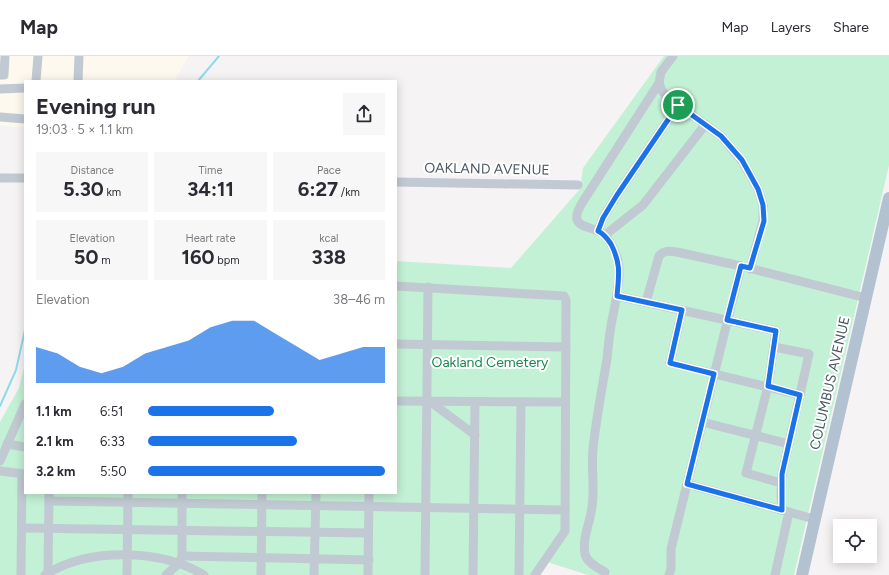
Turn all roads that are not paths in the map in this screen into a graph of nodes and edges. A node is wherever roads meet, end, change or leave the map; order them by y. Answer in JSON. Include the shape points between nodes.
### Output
{"nodes":[{"id":1,"x":5,"y":56,"type":"edge"},
{"id":2,"x":38,"y":56,"type":"edge"},
{"id":3,"x":79,"y":56,"type":"edge"},
{"id":4,"x":673,"y":56,"type":"edge"},
{"id":5,"x":0,"y":75,"type":"edge"},
{"id":6,"x":36,"y":80,"type":"edge"},
{"id":7,"x":78,"y":80,"type":"edge"},
{"id":8,"x":658,"y":83,"type":"junction"},
{"id":9,"x":24,"y":88,"type":"edge"},
{"id":10,"x":0,"y":89,"type":"edge"},
{"id":11,"x":678,"y":105,"type":"junction"},
{"id":12,"x":0,"y":118,"type":"edge"},
{"id":13,"x":24,"y":119,"type":"edge"},
{"id":14,"x":705,"y":124,"type":"junction"},
{"id":15,"x":0,"y":178,"type":"edge"},
{"id":16,"x":24,"y":178,"type":"edge"},
{"id":17,"x":397,"y":182,"type":"edge"},
{"id":18,"x":578,"y":185,"type":"dead end"},
{"id":19,"x":889,"y":198,"type":"edge"},
{"id":20,"x":601,"y":233,"type":"junction"},
{"id":21,"x":741,"y":266,"type":"junction"},
{"id":22,"x":750,"y":268,"type":"junction"},
{"id":23,"x":397,"y":286,"type":"edge"},
{"id":24,"x":428,"y":287,"type":"junction"},
{"id":25,"x":617,"y":296,"type":"junction"},
{"id":26,"x":866,"y":298,"type":"junction"},
{"id":27,"x":646,"y":302,"type":"junction"},
{"id":28,"x":682,"y":310,"type":"junction"},
{"id":29,"x":727,"y":320,"type":"junction"},
{"id":30,"x":397,"y":344,"type":"edge"},
{"id":31,"x":428,"y":345,"type":"junction"},
{"id":32,"x":566,"y":347,"type":"junction"},
{"id":33,"x":774,"y":347,"type":"junction"},
{"id":34,"x":714,"y":374,"type":"junction"},
{"id":35,"x":768,"y":386,"type":"junction"},
{"id":36,"x":800,"y":395,"type":"junction"},
{"id":37,"x":397,"y":400,"type":"edge"},
{"id":38,"x":428,"y":400,"type":"junction"},
{"id":39,"x":475,"y":402,"type":"junction"},
{"id":40,"x":521,"y":402,"type":"junction"},
{"id":41,"x":565,"y":402,"type":"junction"},
{"id":42,"x":22,"y":418,"type":"edge"},
{"id":43,"x":702,"y":422,"type":"junction"},
{"id":44,"x":475,"y":435,"type":"junction"},
{"id":45,"x":755,"y":435,"type":"junction"},
{"id":46,"x":7,"y":444,"type":"junction"},
{"id":47,"x":789,"y":444,"type":"junction"},
{"id":48,"x":24,"y":447,"type":"edge"},
{"id":49,"x":0,"y":461,"type":"edge"},
{"id":50,"x":0,"y":472,"type":"edge"},
{"id":51,"x":23,"y":474,"type":"edge"},
{"id":52,"x":782,"y":483,"type":"junction"},
{"id":53,"x":687,"y":484,"type":"junction"},
{"id":54,"x":182,"y":494,"type":"edge"},
{"id":55,"x":262,"y":494,"type":"edge"},
{"id":56,"x":316,"y":494,"type":"edge"},
{"id":57,"x":369,"y":494,"type":"edge"},
{"id":58,"x":49,"y":497,"type":"edge"},
{"id":59,"x":128,"y":498,"type":"edge"},
{"id":60,"x":182,"y":503,"type":"junction"},
{"id":61,"x":262,"y":505,"type":"junction"},
{"id":62,"x":316,"y":506,"type":"junction"},
{"id":63,"x":368,"y":507,"type":"junction"},
{"id":64,"x":426,"y":508,"type":"junction"},
{"id":65,"x":474,"y":508,"type":"junction"},
{"id":66,"x":519,"y":510,"type":"junction"},
{"id":67,"x":565,"y":510,"type":"junction"},
{"id":68,"x":785,"y":511,"type":"junction"},
{"id":69,"x":814,"y":519,"type":"junction"},
{"id":70,"x":22,"y":528,"type":"junction"},
{"id":71,"x":48,"y":528,"type":"junction"},
{"id":72,"x":128,"y":529,"type":"junction"},
{"id":73,"x":182,"y":530,"type":"junction"},
{"id":74,"x":262,"y":531,"type":"junction"},
{"id":75,"x":315,"y":532,"type":"junction"},
{"id":76,"x":368,"y":533,"type":"junction"},
{"id":77,"x":128,"y":555,"type":"junction"},
{"id":78,"x":261,"y":558,"type":"junction"},
{"id":79,"x":180,"y":559,"type":"junction"},
{"id":80,"x":314,"y":559,"type":"junction"},
{"id":81,"x":368,"y":560,"type":"junction"},
{"id":82,"x":605,"y":572,"type":"dead end"},
{"id":83,"x":46,"y":574,"type":"edge"},
{"id":84,"x":22,"y":575,"type":"edge"},
{"id":85,"x":127,"y":575,"type":"edge"},
{"id":86,"x":166,"y":575,"type":"edge"},
{"id":87,"x":204,"y":575,"type":"edge"},
{"id":88,"x":261,"y":575,"type":"edge"},
{"id":89,"x":314,"y":575,"type":"edge"},
{"id":90,"x":368,"y":575,"type":"edge"},
{"id":91,"x":425,"y":575,"type":"edge"},
{"id":92,"x":473,"y":575,"type":"edge"},
{"id":93,"x":519,"y":575,"type":"edge"},
{"id":94,"x":535,"y":575,"type":"edge"},
{"id":95,"x":669,"y":575,"type":"edge"},
{"id":96,"x":775,"y":575,"type":"edge"},
{"id":97,"x":802,"y":575,"type":"edge"}],
"edges":[{"from":1,"to":5,"type":"street","via":[[4,75]]},
{"from":2,"to":6,"type":"street"},
{"from":3,"to":7,"type":"street"},
{"from":4,"to":8,"type":"street","via":[[660,74]]},
{"from":8,"to":11,"type":"street","via":[[663,92]]},
{"from":8,"to":20,"type":"street","via":[[579,210],[577,218],[580,224]]},
{"from":9,"to":10,"type":"street"},
{"from":11,"to":14,"type":"street"},
{"from":11,"to":20,"type":"street","via":[[603,218]]},
{"from":12,"to":13,"type":"street"},
{"from":14,"to":20,"type":"street","via":[[642,205],[631,215]]},
{"from":14,"to":22,"type":"street","via":[[716,131],[732,148],[753,178],[762,197],[764,221]]},
{"from":15,"to":16,"type":"street"},
{"from":17,"to":18,"type":"street","name":"OAKLAND AVENUE"},
{"from":19,"to":26,"type":"main road","name":"COLUMBUS AVENUE"},
{"from":20,"to":25,"type":"street","via":[[618,258]]},
{"from":21,"to":22,"type":"street"},
{"from":21,"to":27,"type":"street","via":[[677,252],[664,252],[659,256]]},
{"from":21,"to":29,"type":"street"},
{"from":22,"to":26,"type":"street"},
{"from":23,"to":24,"type":"street"},
{"from":24,"to":31,"type":"street"},
{"from":24,"to":32,"type":"street","via":[[564,296]]},
{"from":25,"to":27,"type":"street"},
{"from":25,"to":82,"type":"street","via":[[593,448],[592,510],[585,536],[587,559]]},
{"from":26,"to":69,"type":"main road","name":"COLUMBUS AVENUE"},
{"from":27,"to":28,"type":"street"},
{"from":28,"to":29,"type":"street"},
{"from":28,"to":34,"type":"street","via":[[670,363]]},
{"from":29,"to":33,"type":"street","via":[[776,331]]},
{"from":29,"to":34,"type":"street"},
{"from":30,"to":31,"type":"street"},
{"from":31,"to":32,"type":"street"},
{"from":31,"to":38,"type":"street"},
{"from":32,"to":41,"type":"street"},
{"from":33,"to":35,"type":"street"},
{"from":33,"to":36,"type":"street","via":[[809,354]]},
{"from":34,"to":35,"type":"street"},
{"from":34,"to":43,"type":"street"},
{"from":35,"to":36,"type":"street"},
{"from":35,"to":45,"type":"street"},
{"from":36,"to":47,"type":"street"},
{"from":37,"to":38,"type":"street"},
{"from":38,"to":39,"type":"street"},
{"from":38,"to":44,"type":"street"},
{"from":38,"to":64,"type":"street"},
{"from":39,"to":40,"type":"street"},
{"from":39,"to":44,"type":"street"},
{"from":40,"to":41,"type":"street"},
{"from":40,"to":66,"type":"street"},
{"from":41,"to":67,"type":"street"},
{"from":42,"to":46,"type":"street"},
{"from":43,"to":45,"type":"street"},
{"from":43,"to":53,"type":"street"},
{"from":44,"to":65,"type":"street"},
{"from":45,"to":47,"type":"street"},
{"from":45,"to":52,"type":"street","via":[[746,473]]},
{"from":46,"to":48,"type":"street"},
{"from":46,"to":49,"type":"street"},
{"from":47,"to":52,"type":"street"},
{"from":50,"to":51,"type":"street"},
{"from":51,"to":70,"type":"street"},
{"from":52,"to":68,"type":"street"},
{"from":53,"to":68,"type":"street"},
{"from":53,"to":95,"type":"street","via":[[671,549]]},
{"from":54,"to":60,"type":"street"},
{"from":55,"to":61,"type":"street"},
{"from":56,"to":62,"type":"street"},
{"from":57,"to":63,"type":"street"},
{"from":58,"to":59,"type":"street"},
{"from":58,"to":71,"type":"street"},
{"from":59,"to":60,"type":"street"},
{"from":59,"to":72,"type":"street"},
{"from":60,"to":61,"type":"street"},
{"from":60,"to":73,"type":"street"},
{"from":61,"to":62,"type":"street"},
{"from":61,"to":74,"type":"street"},
{"from":62,"to":63,"type":"street"},
{"from":62,"to":75,"type":"street"},
{"from":63,"to":64,"type":"street"},
{"from":63,"to":76,"type":"street"},
{"from":64,"to":65,"type":"street"},
{"from":64,"to":91,"type":"street"},
{"from":65,"to":66,"type":"street"},
{"from":65,"to":92,"type":"street"},
{"from":66,"to":67,"type":"street"},
{"from":66,"to":93,"type":"street"},
{"from":67,"to":94,"type":"street","via":[[565,531]]},
{"from":68,"to":69,"type":"street"},
{"from":68,"to":96,"type":"street"},
{"from":69,"to":97,"type":"main road","name":"COLUMBUS AVENUE"},
{"from":70,"to":71,"type":"street"},
{"from":70,"to":84,"type":"street"},
{"from":71,"to":72,"type":"street"},
{"from":71,"to":83,"type":"street"},
{"from":72,"to":73,"type":"street"},
{"from":72,"to":77,"type":"street"},
{"from":73,"to":74,"type":"street"},
{"from":73,"to":79,"type":"street"},
{"from":74,"to":75,"type":"street"},
{"from":74,"to":78,"type":"street"},
{"from":75,"to":76,"type":"street"},
{"from":75,"to":80,"type":"street"},
{"from":76,"to":81,"type":"street"},
{"from":77,"to":79,"type":"street"},
{"from":77,"to":83,"type":"street","via":[[111,555],[76,562]]},
{"from":77,"to":85,"type":"street"},
{"from":78,"to":79,"type":"street"},
{"from":78,"to":80,"type":"street"},
{"from":78,"to":88,"type":"street"},
{"from":79,"to":86,"type":"street"},
{"from":79,"to":87,"type":"street"},
{"from":80,"to":81,"type":"street"},
{"from":80,"to":89,"type":"street"},
{"from":81,"to":90,"type":"street"}]}
